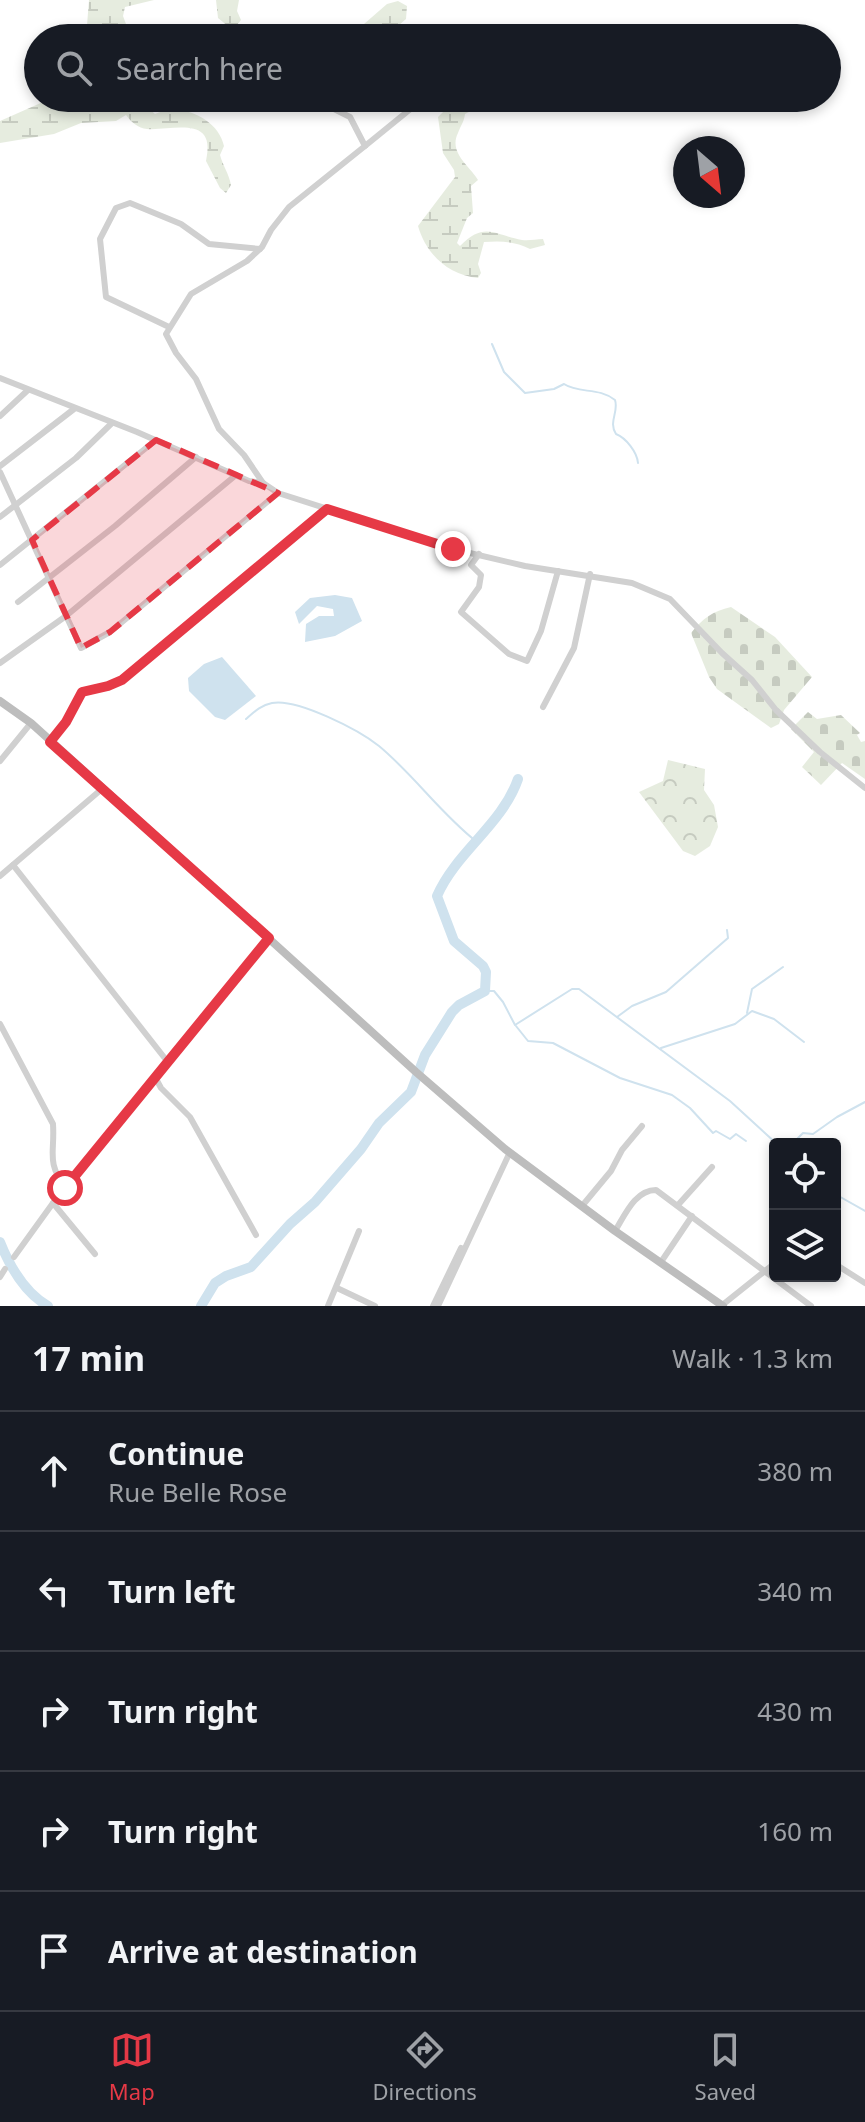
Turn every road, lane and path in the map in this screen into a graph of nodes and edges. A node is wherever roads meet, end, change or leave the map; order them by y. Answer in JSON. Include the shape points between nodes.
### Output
{"nodes":[{"id":1,"x":340,"y":112,"type":"edge"},
{"id":2,"x":407,"y":112,"type":"edge"},
{"id":3,"x":365,"y":146,"type":"junction"},
{"id":4,"x":260,"y":249,"type":"junction"},
{"id":5,"x":169,"y":327,"type":"junction"},
{"id":6,"x":0,"y":378,"type":"edge"},
{"id":7,"x":28,"y":390,"type":"junction"},
{"id":8,"x":74,"y":409,"type":"junction"},
{"id":9,"x":0,"y":416,"type":"edge"},
{"id":10,"x":112,"y":423,"type":"junction"},
{"id":11,"x":156,"y":440,"type":"junction"},
{"id":12,"x":196,"y":457,"type":"junction"},
{"id":13,"x":0,"y":466,"type":"edge"},
{"id":14,"x":0,"y":472,"type":"edge"},
{"id":15,"x":236,"y":475,"type":"junction"},
{"id":16,"x":263,"y":483,"type":"junction"},
{"id":17,"x":278,"y":493,"type":"junction"},
{"id":18,"x":16,"y":505,"type":"junction"},
{"id":19,"x":327,"y":509,"type":"junction"},
{"id":20,"x":0,"y":517,"type":"edge"},
{"id":21,"x":32,"y":540,"type":"junction"},
{"id":22,"x":479,"y":554,"type":"junction"},
{"id":23,"x":0,"y":565,"type":"edge"},
{"id":24,"x":558,"y":571,"type":"junction"},
{"id":25,"x":590,"y":574,"type":"junction"},
{"id":26,"x":50,"y":579,"type":"junction"},
{"id":27,"x":18,"y":602,"type":"dead end"},
{"id":28,"x":66,"y":616,"type":"junction"},
{"id":29,"x":0,"y":663,"type":"edge"},
{"id":30,"x":0,"y":701,"type":"edge"},
{"id":31,"x":543,"y":707,"type":"dead end"},
{"id":32,"x":31,"y":723,"type":"junction"},
{"id":33,"x":50,"y":742,"type":"junction"},
{"id":34,"x":0,"y":761,"type":"edge"},
{"id":35,"x":103,"y":788,"type":"junction"},
{"id":36,"x":865,"y":788,"type":"edge"},
{"id":37,"x":13,"y":865,"type":"junction"},
{"id":38,"x":0,"y":876,"type":"edge"},
{"id":39,"x":269,"y":938,"type":"junction"},
{"id":40,"x":0,"y":1024,"type":"edge"},
{"id":41,"x":167,"y":1061,"type":"junction"},
{"id":42,"x":155,"y":1077,"type":"junction"},
{"id":43,"x":642,"y":1126,"type":"dead end"},
{"id":44,"x":510,"y":1152,"type":"junction"},
{"id":45,"x":712,"y":1167,"type":"dead end"},
{"id":46,"x":65,"y":1188,"type":"junction"},
{"id":47,"x":53,"y":1203,"type":"junction"},
{"id":48,"x":678,"y":1205,"type":"junction"},
{"id":49,"x":582,"y":1206,"type":"junction"},
{"id":50,"x":692,"y":1216,"type":"junction"},
{"id":51,"x":359,"y":1231,"type":"dead end"},
{"id":52,"x":615,"y":1231,"type":"junction"},
{"id":53,"x":256,"y":1235,"type":"dead end"},
{"id":54,"x":95,"y":1254,"type":"dead end"},
{"id":55,"x":14,"y":1257,"type":"dead end"},
{"id":56,"x":661,"y":1262,"type":"junction"},
{"id":57,"x":769,"y":1268,"type":"edge"},
{"id":58,"x":841,"y":1268,"type":"edge"},
{"id":59,"x":5,"y":1269,"type":"dead end"},
{"id":60,"x":764,"y":1272,"type":"junction"},
{"id":61,"x":0,"y":1277,"type":"edge"},
{"id":62,"x":865,"y":1283,"type":"edge"},
{"id":63,"x":337,"y":1288,"type":"junction"},
{"id":64,"x":328,"y":1306,"type":"edge"},
{"id":65,"x":375,"y":1306,"type":"edge"},
{"id":66,"x":435,"y":1306,"type":"edge"},
{"id":67,"x":722,"y":1306,"type":"edge"},
{"id":68,"x":811,"y":1306,"type":"edge"}],
"edges":[{"from":1,"to":3,"type":"street","via":[[350,117]]},
{"from":2,"to":3,"type":"street"},
{"from":3,"to":4,"type":"street","via":[[289,207]]},
{"from":4,"to":5,"type":"street","via":[[191,294]]},
{"from":4,"to":5,"type":"street","via":[[209,244],[181,224],[130,203],[116,208],[100,239],[106,297]]},
{"from":5,"to":16,"type":"street","via":[[166,334],[196,379],[219,429]]},
{"from":6,"to":7,"type":"street"},
{"from":7,"to":8,"type":"street"},
{"from":7,"to":9,"type":"street"},
{"from":8,"to":10,"type":"street"},
{"from":8,"to":13,"type":"street"},
{"from":10,"to":11,"type":"street"},
{"from":10,"to":18,"type":"street"},
{"from":11,"to":12,"type":"street"},
{"from":11,"to":21,"type":"street"},
{"from":12,"to":15,"type":"street"},
{"from":12,"to":26,"type":"street"},
{"from":14,"to":18,"type":"street"},
{"from":15,"to":16,"type":"street"},
{"from":15,"to":28,"type":"street"},
{"from":16,"to":17,"type":"street"},
{"from":17,"to":19,"type":"street"},
{"from":17,"to":28,"type":"street","via":[[94,643],[81,648]]},
{"from":18,"to":20,"type":"street"},
{"from":18,"to":21,"type":"street"},
{"from":19,"to":22,"type":"street"},
{"from":19,"to":33,"type":"street","via":[[122,680],[82,692]]},
{"from":21,"to":23,"type":"street"},
{"from":21,"to":26,"type":"street"},
{"from":22,"to":24,"type":"street"},
{"from":22,"to":24,"type":"street","via":[[471,565],[481,575],[479,587],[461,612],[509,654],[527,661]]},
{"from":24,"to":25,"type":"street"},
{"from":25,"to":31,"type":"street","via":[[574,648]]},
{"from":25,"to":36,"type":"street","via":[[670,599],[776,710]]},
{"from":26,"to":27,"type":"street"},
{"from":26,"to":28,"type":"street"},
{"from":28,"to":29,"type":"street"},
{"from":30,"to":32,"type":"street"},
{"from":32,"to":33,"type":"street"},
{"from":32,"to":34,"type":"street"},
{"from":33,"to":35,"type":"street"},
{"from":35,"to":37,"type":"street"},
{"from":35,"to":39,"type":"street"},
{"from":37,"to":38,"type":"street"},
{"from":37,"to":41,"type":"street"},
{"from":39,"to":41,"type":"street"},
{"from":39,"to":44,"type":"street"},
{"from":40,"to":46,"type":"street","via":[[53,1124],[51,1156]]},
{"from":41,"to":42,"type":"street"},
{"from":42,"to":46,"type":"street"},
{"from":42,"to":53,"type":"street","via":[[190,1117]]},
{"from":43,"to":49,"type":"street"},
{"from":44,"to":49,"type":"street"},
{"from":44,"to":66,"type":"street"},
{"from":45,"to":48,"type":"street"},
{"from":46,"to":47,"type":"street"},
{"from":47,"to":54,"type":"street"},
{"from":47,"to":55,"type":"street"},
{"from":48,"to":50,"type":"street"},
{"from":48,"to":52,"type":"street","via":[[651,1189],[638,1195]]},
{"from":49,"to":52,"type":"street"},
{"from":50,"to":56,"type":"street"},
{"from":50,"to":60,"type":"street"},
{"from":51,"to":63,"type":"street"},
{"from":52,"to":56,"type":"street"},
{"from":56,"to":67,"type":"street"},
{"from":57,"to":60,"type":"street"},
{"from":58,"to":62,"type":"street"},
{"from":59,"to":61,"type":"street"},
{"from":60,"to":67,"type":"street"},
{"from":60,"to":68,"type":"street"},
{"from":63,"to":64,"type":"street"},
{"from":63,"to":65,"type":"street"}]}
